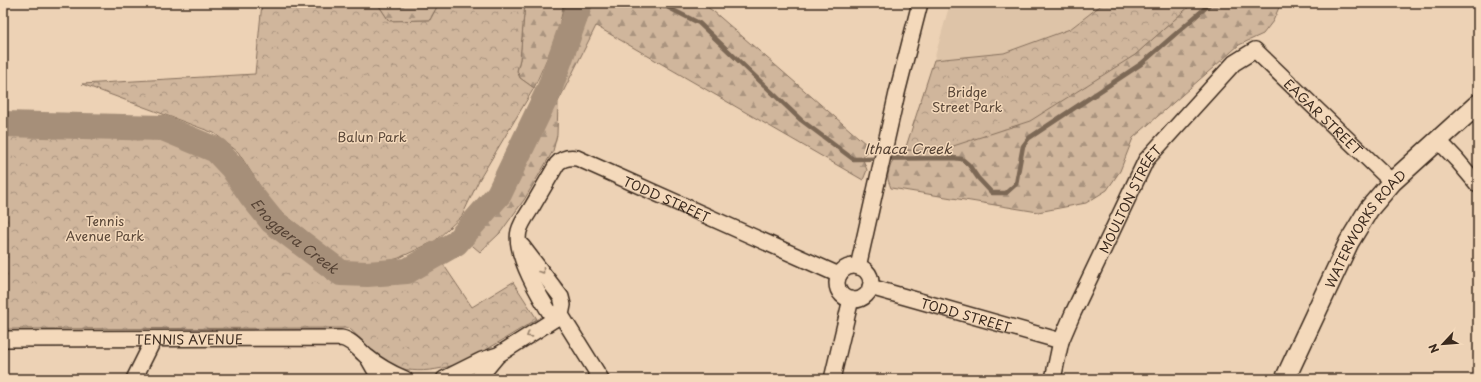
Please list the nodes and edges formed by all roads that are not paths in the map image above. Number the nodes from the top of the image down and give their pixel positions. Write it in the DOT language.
graph roads {
  1 [pos="920,3"];
  2 [pos="1256,50"];
  3 [pos="1478,104"];
  4 [pos="1438,140"];
  5 [pos="1392,182"];
  6 [pos="1478,185"];
  7 [pos="858,266"];
  8 [pos="839,275"];
  9 [pos="870,287"];
  10 [pos="851,299"];
  11 [pos="557,317"];
  12 [pos="3,338"];
  13 [pos="154,339"];
  14 [pos="1061,341"];
  15 [pos="498,355"];
  16 [pos="367,357"];
  17 [pos="134,379"];
  18 [pos="380,379"];
  19 [pos="405,379"];
  20 [pos="443,379"];
  21 [pos="462,379"];
  22 [pos="478,379"];
  23 [pos="601,379"];
  24 [pos="832,379"];
  25 [pos="1053,379"];
  26 [pos="1285,379"];
  1 -- 7 [label="street"];
  2 -- 5 [label="street, EAGAR STREET"];
  2 -- 14 [label="street, MOULTON STREET"];
  3 -- 4 [label="main road, WATERWORKS ROAD"];
  4 -- 5 [label="main road, WATERWORKS ROAD"];
  4 -- 6 [label="street"];
  5 -- 26 [label="main road, WATERWORKS ROAD"];
  7 -- 8 [label="street"];
  7 -- 9 [label="street"];
  8 -- 10 [label="street"];
  8 -- 11 [label="street, TODD STREET"];
  9 -- 10 [label="street"];
  9 -- 14 [label="street, TODD STREET"];
  10 -- 24 [label="street"];
  11 -- 15 [label="street, one-way"];
  11 -- 23 [label="street"];
  12 -- 13 [label="street, TENNIS AVENUE"];
  13 -- 16 [label="street, TENNIS AVENUE"];
  13 -- 17 [label="street"];
  14 -- 25 [label="street, MOULTON STREET"];
  15 -- 20 [label="street"];
  15 -- 22 [label="street"];
  16 -- 18 [label="street, TENNIS AVENUE"];
  16 -- 19 [label="street, TENNIS AVENUE"];
  20 -- 21 [label="street"];
}
